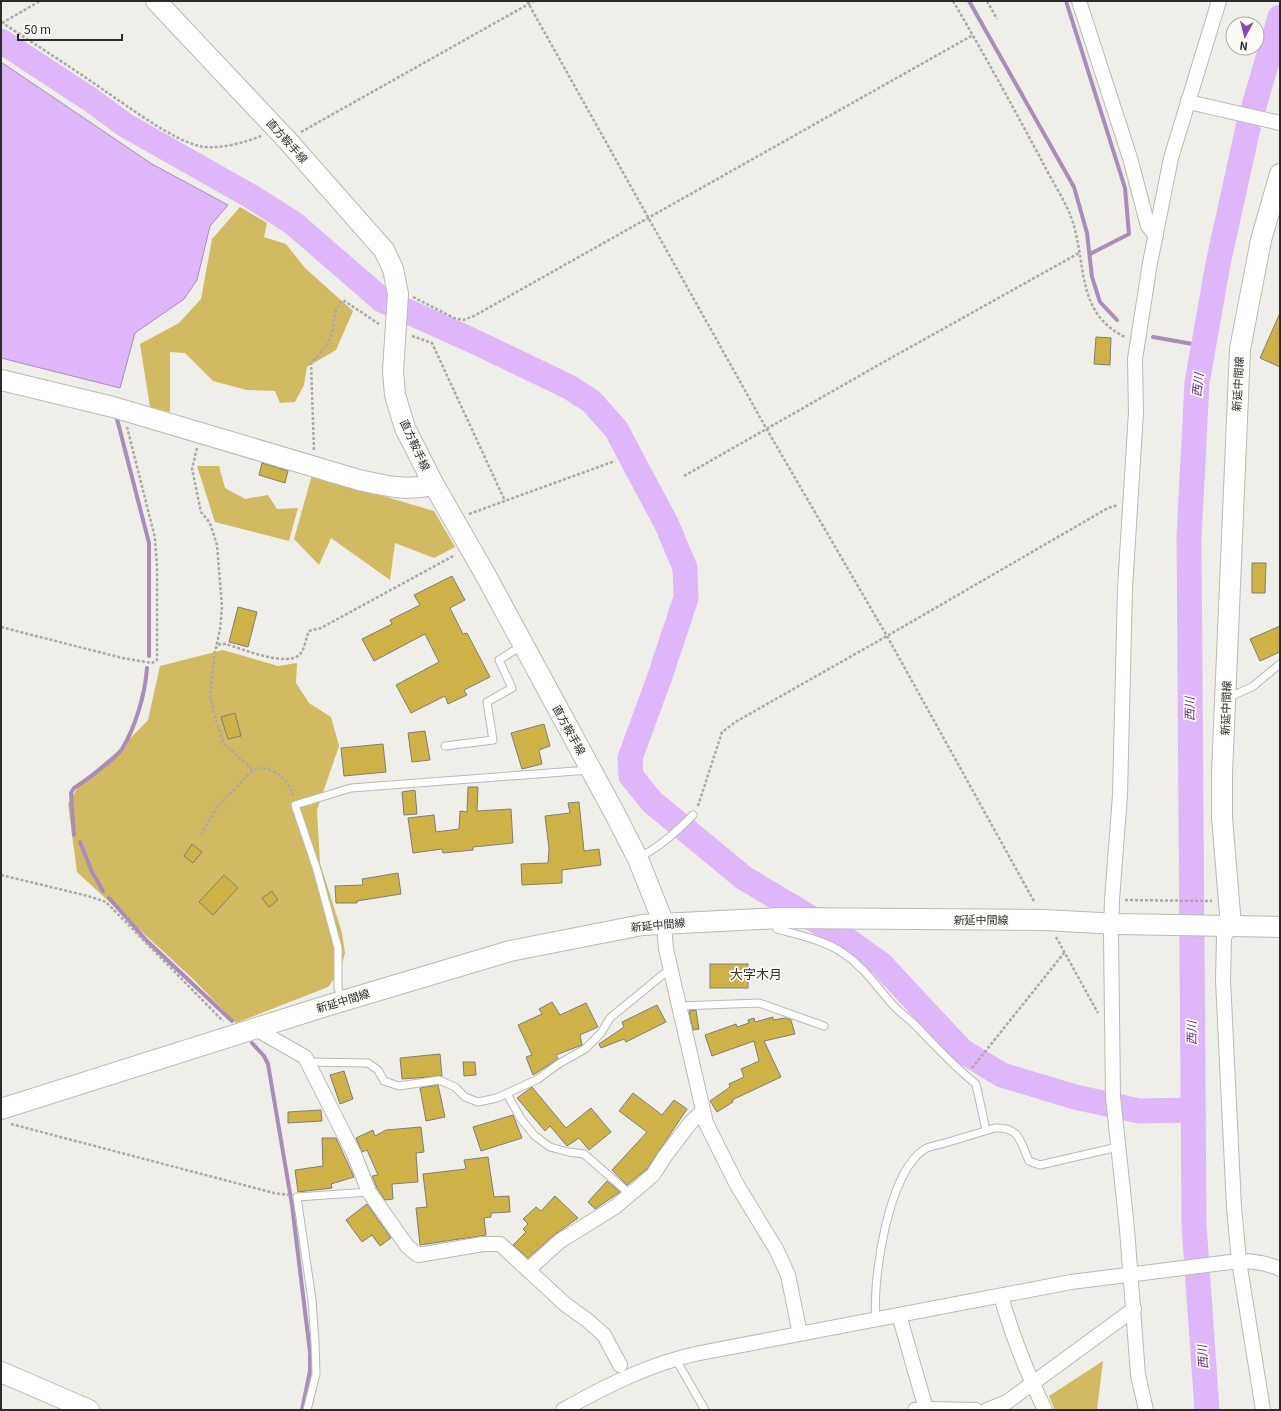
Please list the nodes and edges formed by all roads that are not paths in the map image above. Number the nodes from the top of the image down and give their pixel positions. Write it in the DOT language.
graph roads {
  1 [pos="156,1"];
  2 [pos="1079,1"];
  3 [pos="1219,1"];
  4 [pos="1191,101"];
  5 [pos="1280,122"];
  6 [pos="1280,174"];
  7 [pos="1156,236"];
  8 [pos="1,380"];
  9 [pos="434,485"];
  10 [pos="523,645"];
  11 [pos="1280,664"];
  12 [pos="1227,698"];
  13 [pos="445,746"];
  14 [pos="591,770"];
  15 [pos="692,815"];
  16 [pos="638,859"];
  17 [pos="776,919"];
  18 [pos="1115,923"];
  19 [pos="664,924"];
  20 [pos="1231,926"];
  21 [pos="1280,927"];
  22 [pos="671,968"];
  23 [pos="342,1001"];
  24 [pos="679,1006"];
  25 [pos="824,1026"];
  26 [pos="258,1028"];
  27 [pos="308,1062"];
  28 [pos="506,1094"];
  29 [pos="703,1112"];
  30 [pos="5,1116"];
  31 [pos="986,1130"];
  32 [pos="1118,1147"];
  33 [pos="369,1192"];
  34 [pos="630,1194"];
  35 [pos="1239,1261"];
  36 [pos="1280,1269"];
  37 [pos="528,1270"];
  38 [pos="1135,1273"];
  39 [pos="1001,1296"];
  40 [pos="1134,1309"];
  41 [pos="899,1315"];
  42 [pos="876,1320"];
  43 [pos="800,1334"];
  44 [pos="675,1358"];
  45 [pos="620,1365"];
  46 [pos="1,1372"];
  47 [pos="1031,1383"];
  48 [pos="920,1409"];
  49 [pos="89,1410"];
  50 [pos="307,1410"];
  51 [pos="563,1410"];
  52 [pos="705,1410"];
  53 [pos="976,1410"];
  54 [pos="987,1410"];
  55 [pos="1045,1410"];
  56 [pos="1146,1410"];
  57 [pos="1263,1410"];
  1 -- 9 [label="main road, 直方鞍手線"];
  2 -- 7 [label="street"];
  3 -- 4 [label="street"];
  4 -- 5 [label="street"];
  4 -- 7 [label="street"];
  6 -- 12 [label="main road, 新延中間線"];
  7 -- 18 [label="street"];
  8 -- 9 [label="main road"];
  9 -- 10 [label="main road, 直方鞍手線"];
  10 -- 13 [label="lane"];
  10 -- 14 [label="main road, 直方鞍手線"];
  11 -- 12 [label="lane"];
  12 -- 20 [label="main road, 新延中間線"];
  14 -- 16 [label="main road, 直方鞍手線"];
  14 -- 23 [label="lane"];
  15 -- 16 [label="lane"];
  16 -- 19 [label="main road, 直方鞍手線"];
  17 -- 18 [label="main road, 新延中間線"];
  17 -- 19 [label="main road, 新延中間線"];
  17 -- 31 [label="lane"];
  18 -- 20 [label="main road, 新延中間線"];
  18 -- 32 [label="street"];
  19 -- 22 [label="street"];
  19 -- 23 [label="main road, 新延中間線"];
  20 -- 21 [label="main road"];
  20 -- 35 [label="street"];
  22 -- 24 [label="street"];
  22 -- 28 [label="lane"];
  23 -- 26 [label="main road, 新延中間線"];
  24 -- 25 [label="lane"];
  24 -- 29 [label="street"];
  26 -- 27 [label="street"];
  26 -- 30 [label="main road, 新延中間線"];
  27 -- 28 [label="lane"];
  27 -- 33 [label="street"];
  28 -- 34 [label="lane"];
  29 -- 34 [label="street"];
  29 -- 43 [label="street"];
  31 -- 32 [label="lane"];
  31 -- 42 [label="lane"];
  32 -- 38 [label="street"];
  33 -- 37 [label="street"];
  33 -- 50 [label="lane"];
  34 -- 37 [label="street"];
  35 -- 36 [label="street"];
  35 -- 38 [label="street"];
  35 -- 57 [label="street"];
  37 -- 45 [label="street"];
  38 -- 39 [label="street"];
  38 -- 40 [label="street"];
  39 -- 41 [label="street"];
  39 -- 47 [label="street"];
  40 -- 47 [label="street"];
  40 -- 56 [label="street"];
  41 -- 42 [label="street"];
  41 -- 48 [label="street"];
  42 -- 43 [label="street"];
  43 -- 44 [label="street"];
  44 -- 51 [label="street"];
  44 -- 52 [label="lane"];
  46 -- 49 [label="main road"];
  47 -- 54 [label="street"];
  47 -- 55 [label="street"];
  48 -- 53 [label="street"];
}
